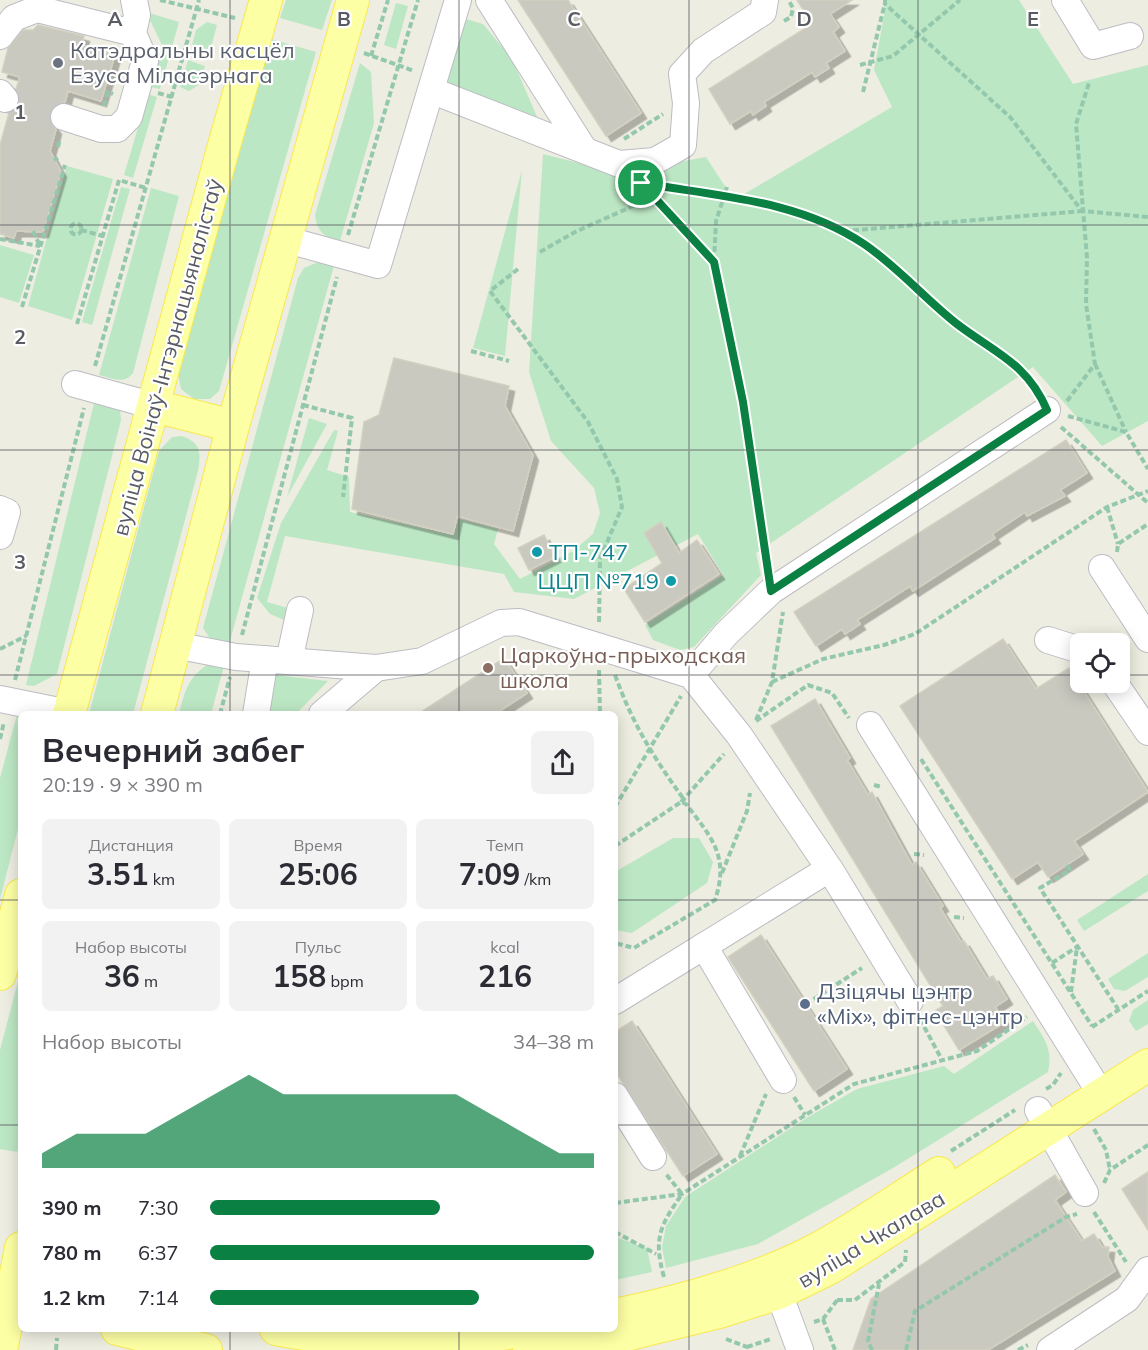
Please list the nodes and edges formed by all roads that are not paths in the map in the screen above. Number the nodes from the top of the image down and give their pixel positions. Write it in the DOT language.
graph roads {
  1 [pos="134,0"];
  2 [pos="266,0"];
  3 [pos="353,0"];
  4 [pos="458,0"];
  5 [pos="489,0"];
  6 [pos="765,0"];
  7 [pos="1065,0"];
  8 [pos="134,33"];
  9 [pos="0,36"];
  10 [pos="1130,36"];
  11 [pos="433,91"];
  12 [pos="64,117"];
  13 [pos="591,152"];
  14 [pos="284,239"];
  15 [pos="75,384"];
  16 [pos="154,406"];
  17 [pos="1047,410"];
  18 [pos="233,426"];
  19 [pos="0,509"];
  20 [pos="0,536"];
  21 [pos="1102,568"];
  22 [pos="300,610"];
  23 [pos="1148,639"];
  24 [pos="1048,640"];
  25 [pos="175,645"];
  26 [pos="1070,647"];
  27 [pos="277,660"];
  28 [pos="376,668"];
  29 [pos="689,680"];
  30 [pos="1121,693"];
  31 [pos="0,699"];
  32 [pos="59,711"];
  33 [pos="70,711"];
  34 [pos="158,711"];
  35 [pos="257,711"];
  36 [pos="325,711"];
  37 [pos="870,725"];
  38 [pos="1148,732"];
  39 [pos="829,869"];
  40 [pos="18,906"];
  41 [pos="704,946"];
  42 [pos="0,974"];
  43 [pos="618,999"];
  44 [pos="910,1001"];
  45 [pos="1148,1041"];
  46 [pos="1148,1065"];
  47 [pos="783,1080"];
  48 [pos="1097,1085"];
  49 [pos="618,1101"];
  50 [pos="1044,1119"];
  51 [pos="653,1157"];
  52 [pos="1093,1192"];
  53 [pos="15,1252"];
  54 [pos="1144,1276"];
  55 [pos="774,1282"];
  56 [pos="10,1307"];
  57 [pos="618,1314"];
  58 [pos="130,1332"];
  59 [pos="295,1332"];
  60 [pos="504,1332"];
  61 [pos="1,1350"];
  62 [pos="206,1350"];
  63 [pos="529,1350"];
  64 [pos="800,1350"];
  65 [pos="1050,1350"];
  1 -- 8 [label="street"];
  2 -- 16 [label="main road, вуліца Воінаў-Інтэрнацыяналістаў"];
  3 -- 14 [label="main road"];
  4 -- 11 [label="street"];
  5 -- 13 [label="street"];
  6 -- 13 [label="street"];
  7 -- 10 [label="street"];
  8 -- 9 [label="street"];
  8 -- 12 [label="street"];
  11 -- 13 [label="street"];
  11 -- 14 [label="street"];
  14 -- 18 [label="main road"];
  15 -- 16 [label="street"];
  16 -- 18 [label="main road"];
  16 -- 33 [label="main road, вуліца Воінаў-Інтэрнацыяналістаў"];
  17 -- 29 [label="street"];
  18 -- 25 [label="main road"];
  19 -- 20 [label="street"];
  21 -- 23 [label="street"];
  22 -- 27 [label="street"];
  24 -- 26 [label="street"];
  25 -- 27 [label="street"];
  25 -- 34 [label="main road"];
  27 -- 28 [label="street"];
  27 -- 35 [label="street"];
  28 -- 29 [label="street"];
  28 -- 36 [label="street"];
  29 -- 39 [label="street"];
  30 -- 38 [label="street"];
  31 -- 32 [label="street"];
  37 -- 48 [label="street"];
  39 -- 41 [label="street"];
  39 -- 44 [label="street"];
  40 -- 42 [label="main road"];
  41 -- 43 [label="street"];
  41 -- 47 [label="street"];
  45 -- 48 [label="main road, вуліца Чкалава"];
  46 -- 48 [label="main road, вуліца Чкалава"];
  48 -- 50 [label="main road, вуліца Чкалава"];
  49 -- 51 [label="street"];
  50 -- 52 [label="street"];
  50 -- 55 [label="main road, вуліца Чкалава"];
  53 -- 56 [label="main road"];
  54 -- 65 [label="street"];
  55 -- 57 [label="main road, вуліца Чкалава"];
  55 -- 63 [label="main road, вуліца Чкалава"];
  55 -- 64 [label="street"];
  56 -- 61 [label="main road"];
  58 -- 62 [label="main road"];
  59 -- 60 [label="main road"];
}
